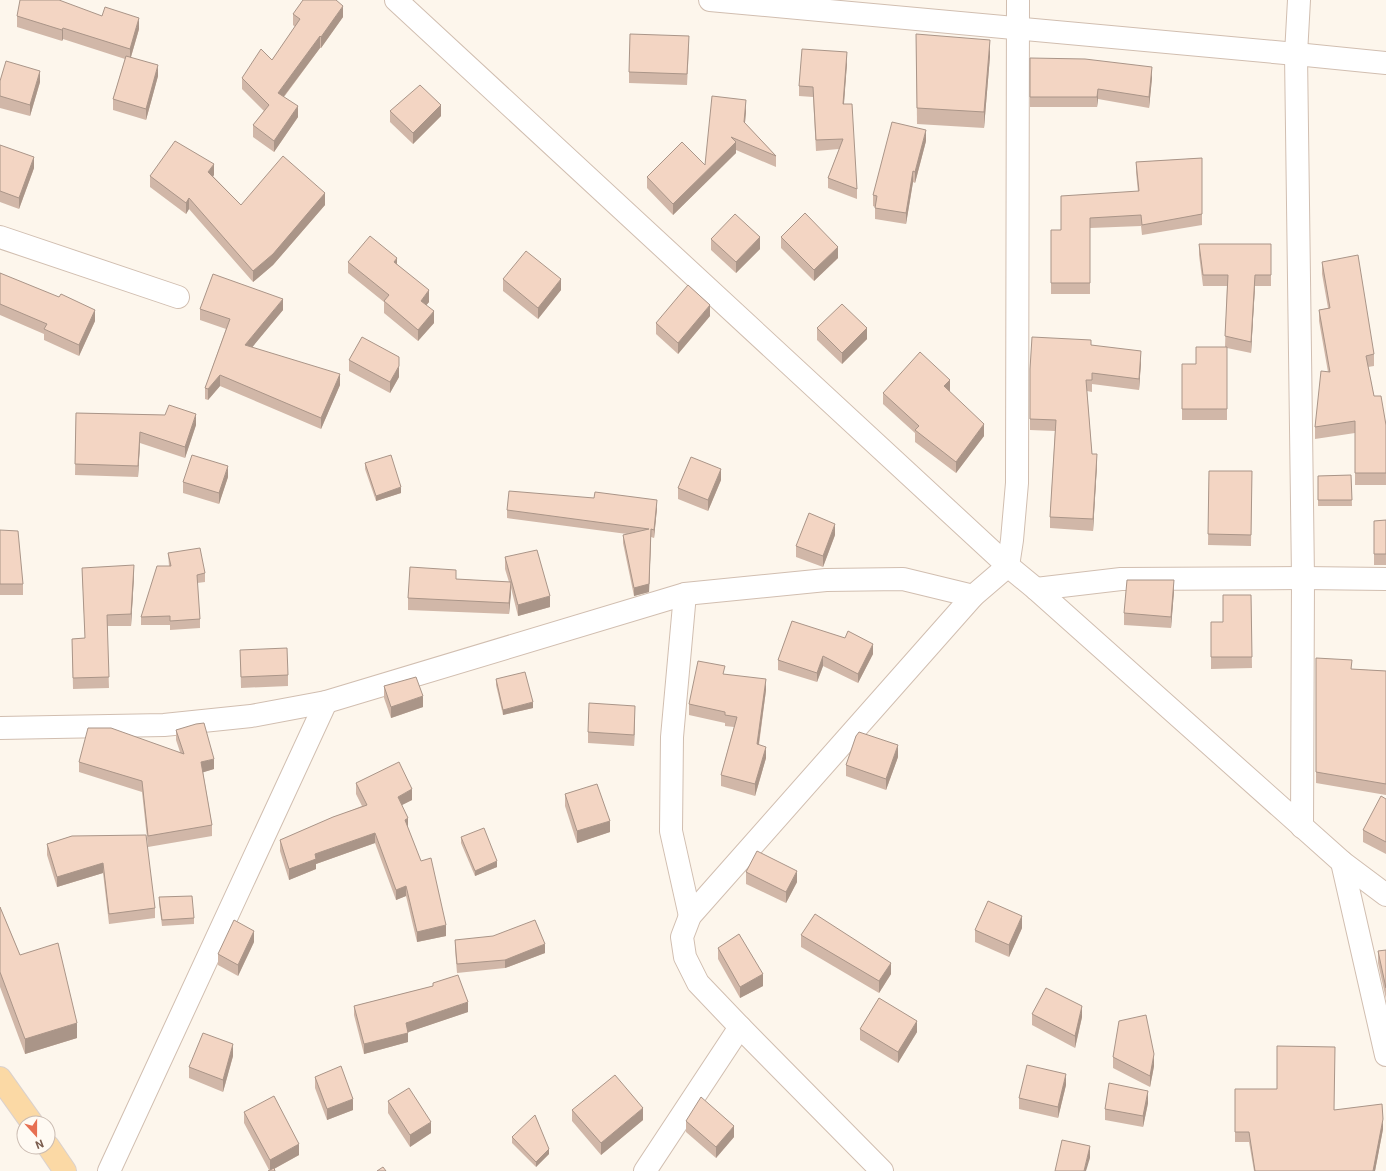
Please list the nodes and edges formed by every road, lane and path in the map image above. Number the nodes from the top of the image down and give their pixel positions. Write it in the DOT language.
graph roads {
  1 [pos="396,0"];
  2 [pos="710,0"];
  3 [pos="1018,0"];
  4 [pos="1299,0"];
  5 [pos="1017,29"];
  6 [pos="1296,54"];
  7 [pos="1386,63"];
  8 [pos="0,237"];
  9 [pos="178,297"];
  10 [pos="1008,566"];
  11 [pos="1303,578"];
  12 [pos="1386,579"];
  13 [pos="1036,589"];
  14 [pos="685,594"];
  15 [pos="973,596"];
  16 [pos="326,702"];
  17 [pos="0,728"];
  18 [pos="1302,827"];
  19 [pos="1342,862"];
  20 [pos="1386,895"];
  21 [pos="690,916"];
  22 [pos="740,1027"];
  23 [pos="1386,1055"];
  24 [pos="0,1078"];
  25 [pos="26,1115"];
  26 [pos="54,1155"];
  27 [pos="66,1171"];
  28 [pos="109,1171"];
  29 [pos="644,1171"];
  30 [pos="882,1171"];
  1 -- 10 [label="street"];
  2 -- 5 [label="street"];
  3 -- 5 [label="street"];
  4 -- 6 [label="street"];
  5 -- 6 [label="street"];
  5 -- 10 [label="street"];
  6 -- 7 [label="street"];
  6 -- 11 [label="street"];
  8 -- 9 [label="street"];
  10 -- 13 [label="street"];
  10 -- 15 [label="street"];
  11 -- 12 [label="street"];
  11 -- 13 [label="street"];
  11 -- 18 [label="street"];
  13 -- 18 [label="street"];
  14 -- 15 [label="street"];
  14 -- 16 [label="street"];
  14 -- 21 [label="street"];
  15 -- 21 [label="street"];
  16 -- 17 [label="street"];
  16 -- 28 [label="street"];
  18 -- 19 [label="street"];
  19 -- 20 [label="street"];
  19 -- 23 [label="street"];
  21 -- 22 [label="street"];
  22 -- 29 [label="street"];
  22 -- 30 [label="street"];
  24 -- 25 [label="main road"];
  26 -- 27 [label="main road"];
}
